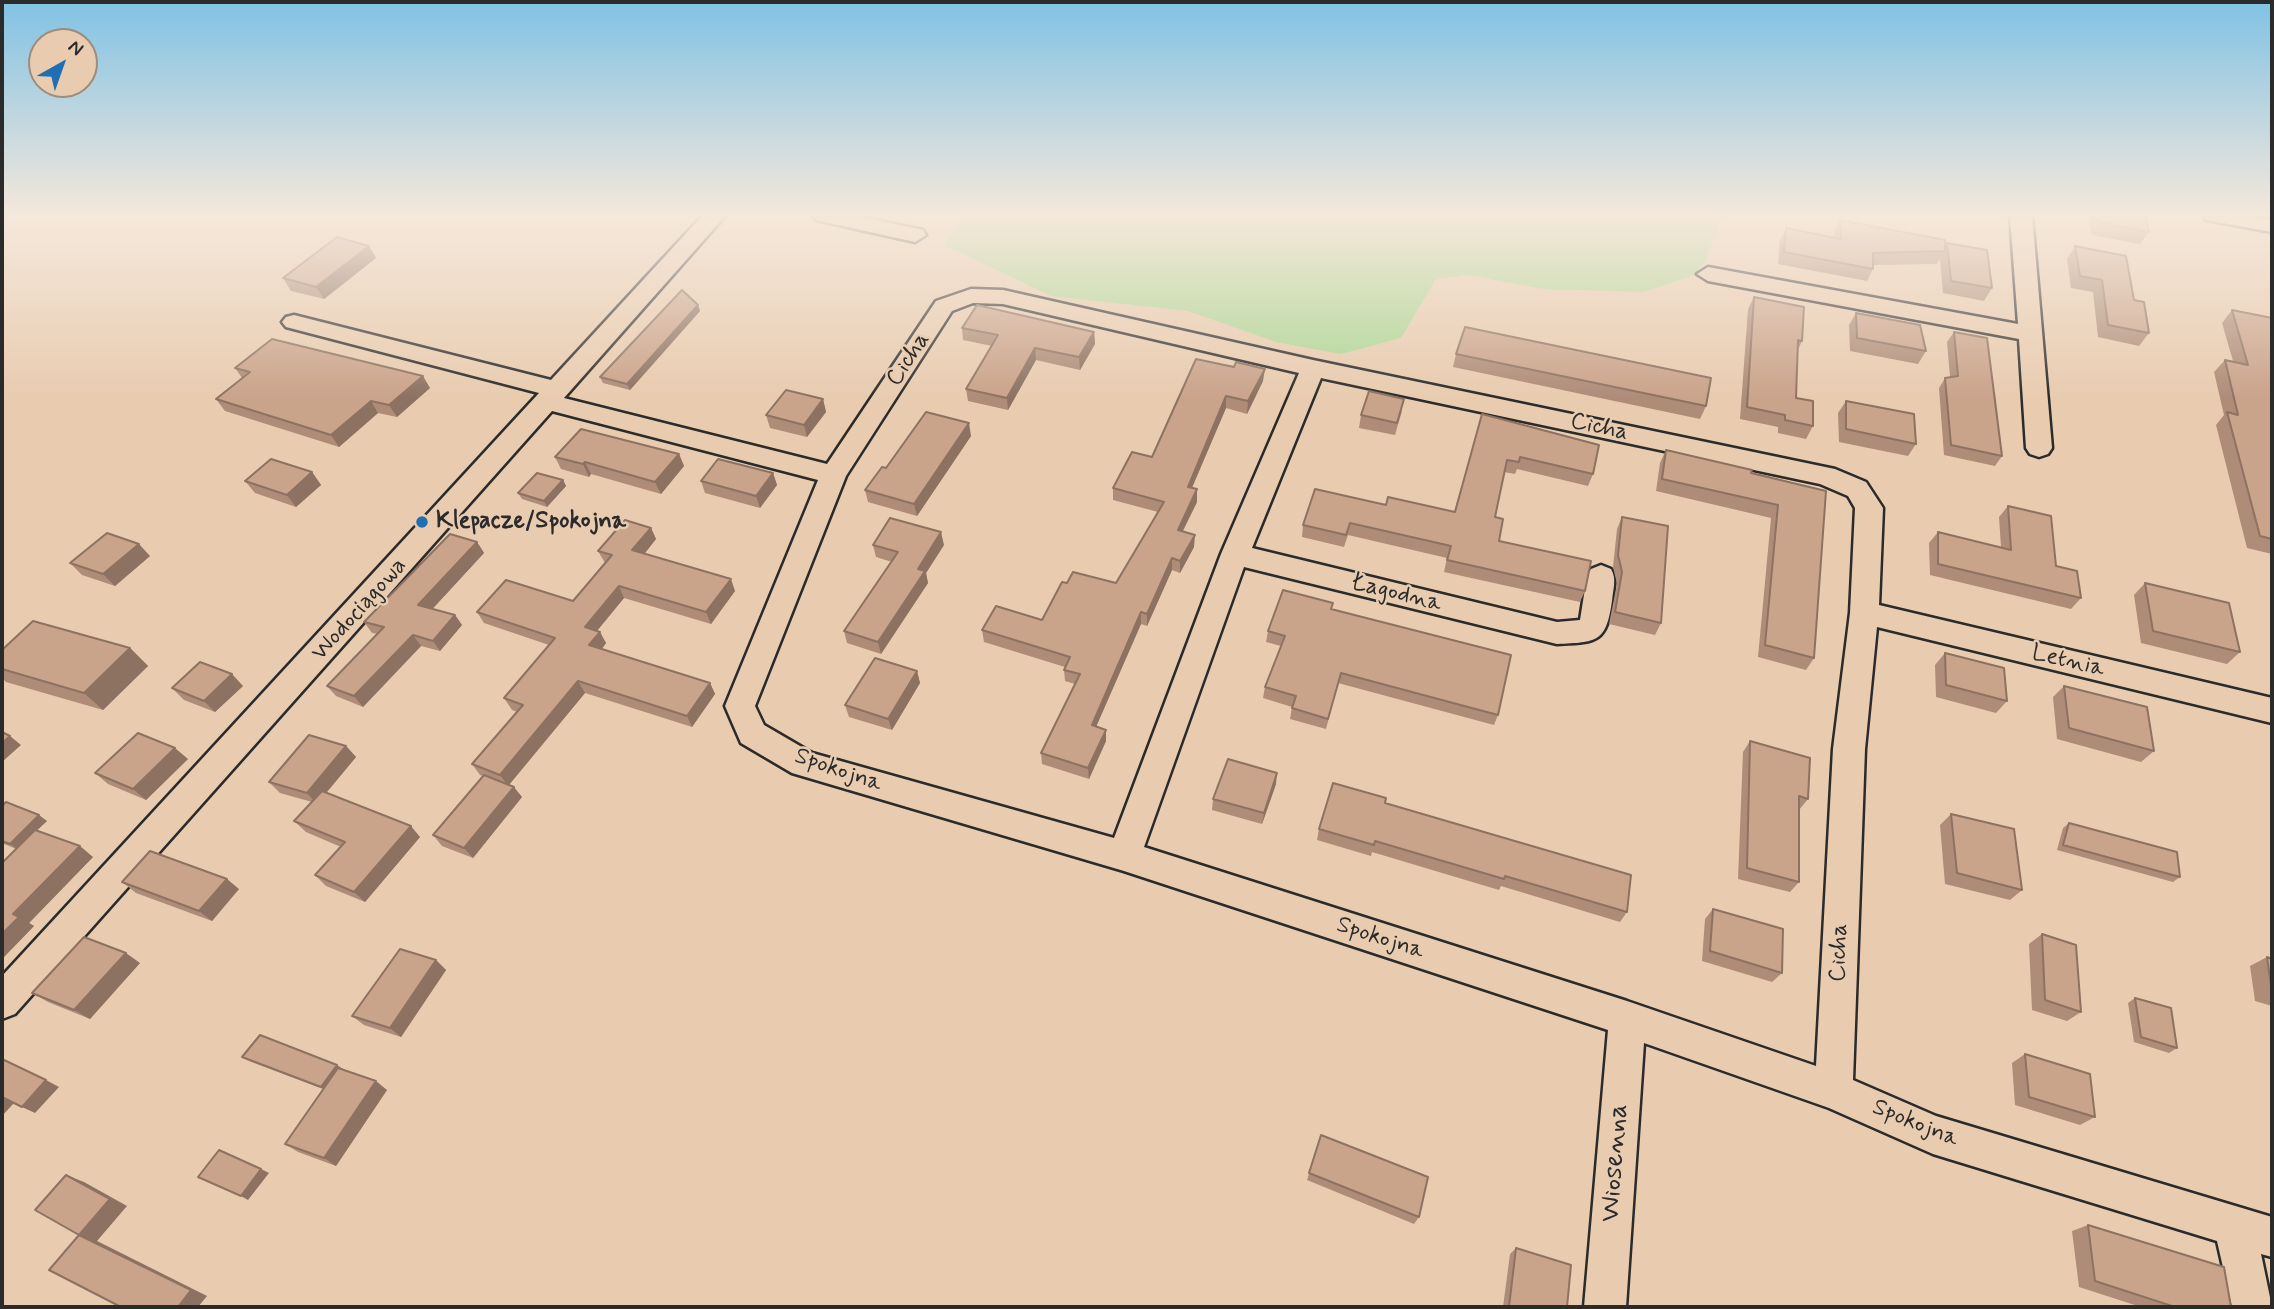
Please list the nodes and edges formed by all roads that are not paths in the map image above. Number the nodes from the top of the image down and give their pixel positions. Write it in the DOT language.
graph roads {
  1 [pos="661,276"];
  2 [pos="1719,276"];
  3 [pos="2026,276"];
  4 [pos="294,322"];
  5 [pos="2031,334"];
  6 [pos="1312,368"];
  7 [pos="554,396"];
  8 [pos="2039,448"];
  9 [pos="833,475"];
  10 [pos="1235,554"];
  11 [pos="1601,576"];
  12 [pos="1864,613"];
  13 [pos="2272,710"];
  14 [pos="1124,856"];
  15 [pos="2,1003"];
  16 [pos="1627,1018"];
  17 [pos="1834,1091"];
  18 [pos="2253,1231"];
  19 [pos="1605,1307"];
  20 [pos="2253,1307"];
  1 -- 7 [label="street, Wodociągowa"];
  2 -- 5 [label="street"];
  3 -- 5 [label="street"];
  4 -- 7 [label="street"];
  5 -- 8 [label="street"];
  6 -- 9 [label="street, Cicha"];
  6 -- 10 [label="street"];
  6 -- 12 [label="street, Cicha"];
  7 -- 9 [label="street"];
  7 -- 15 [label="street, Wodociągowa"];
  9 -- 14 [label="street, Spokojna"];
  10 -- 11 [label="street, Łagodna"];
  10 -- 14 [label="street"];
  12 -- 13 [label="street, Letnia"];
  12 -- 17 [label="street, Cicha"];
  14 -- 16 [label="street, Spokojna"];
  16 -- 17 [label="street, Spokojna"];
  16 -- 19 [label="street, Wiosenna"];
  17 -- 18 [label="street, Spokojna"];
  18 -- 20 [label="street"];
}
